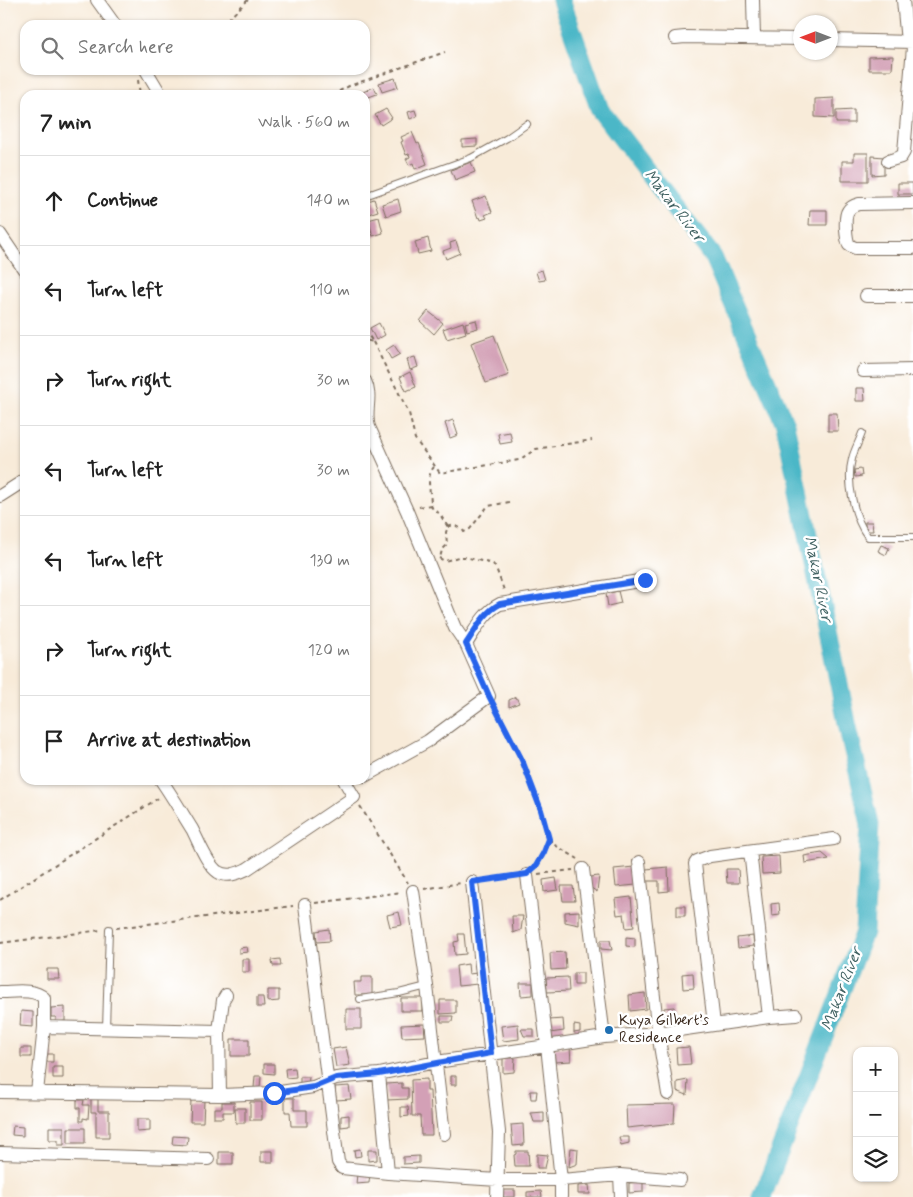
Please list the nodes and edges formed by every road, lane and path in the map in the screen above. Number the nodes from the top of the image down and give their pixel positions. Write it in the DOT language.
graph roads {
  1 [pos="97,0"];
  2 [pos="248,0"];
  3 [pos="753,0"];
  4 [pos="903,0"];
  5 [pos="111,20"];
  6 [pos="227,20"];
  7 [pos="675,38"];
  8 [pos="754,38"];
  9 [pos="793,39"];
  10 [pos="838,40"];
  11 [pos="911,44"];
  12 [pos="446,52"];
  13 [pos="149,75"];
  14 [pos="158,90"];
  15 [pos="341,90"];
  16 [pos="528,124"];
  17 [pos="888,161"];
  18 [pos="370,194"];
  19 [pos="913,203"];
  20 [pos="0,234"];
  21 [pos="913,248"];
  22 [pos="20,264"];
  23 [pos="866,296"];
  24 [pos="913,296"];
  25 [pos="370,338"];
  26 [pos="370,341"];
  27 [pos="373,342"];
  28 [pos="913,370"];
  29 [pos="863,371"];
  30 [pos="370,429"];
  31 [pos="862,433"];
  32 [pos="592,440"];
  33 [pos="434,467"];
  34 [pos="20,483"];
  35 [pos="0,496"];
  36 [pos="509,502"];
  37 [pos="430,505"];
  38 [pos="407,511"];
  39 [pos="448,527"];
  40 [pos="913,537"];
  41 [pos="440,558"];
  42 [pos="428,563"];
  43 [pos="645,580"];
  44 [pos="508,602"];
  45 [pos="466,644"];
  46 [pos="489,696"];
  47 [pos="370,773"];
  48 [pos="165,785"];
  49 [pos="351,785"];
  50 [pos="169,791"];
  51 [pos="354,797"];
  52 [pos="549,839"];
  53 [pos="834,839"];
  54 [pos="750,851"];
  55 [pos="638,862"];
  56 [pos="583,869"];
  57 [pos="527,874"];
  58 [pos="472,882"];
  59 [pos="413,891"];
  60 [pos="0,900"];
  61 [pos="305,905"];
  62 [pos="109,929"];
  63 [pos="0,943"];
  64 [pos="427,986"];
  65 [pos="0,992"];
  66 [pos="226,995"];
  67 [pos="360,999"];
  68 [pos="796,1015"];
  69 [pos="769,1017"];
  70 [pos="714,1024"];
  71 [pos="44,1028"];
  72 [pos="106,1029"];
  73 [pos="219,1031"];
  74 [pos="658,1033"];
  75 [pos="604,1038"];
  76 [pos="547,1046"];
  77 [pos="491,1053"];
  78 [pos="436,1062"];
  79 [pos="379,1074"];
  80 [pos="328,1082"];
  81 [pos="0,1092"];
  82 [pos="37,1092"];
  83 [pos="668,1094"];
  84 [pos="220,1095"];
  85 [pos="444,1134"];
  86 [pos="0,1153"];
  87 [pos="208,1159"];
  88 [pos="388,1173"];
  89 [pos="620,1176"];
  90 [pos="498,1180"];
  91 [pos="561,1180"];
  92 [pos="680,1180"];
  93 [pos="497,1197"];
  94 [pos="561,1197"];
  95 [pos="621,1197"];
  1 -- 5 [label="street"];
  2 -- 6 [label="path"];
  3 -- 8 [label="street"];
  4 -- 11 [label="street"];
  7 -- 8 [label="street"];
  8 -- 9 [label="street"];
  10 -- 11 [label="street"];
  11 -- 17 [label="street"];
  12 -- 15 [label="path"];
  13 -- 14 [label="street"];
  16 -- 18 [label="lane"];
  19 -- 21 [label="street"];
  20 -- 22 [label="street"];
  23 -- 24 [label="street"];
  25 -- 27 [label="path"];
  26 -- 27 [label="path"];
  27 -- 33 [label="path"];
  28 -- 29 [label="street"];
  30 -- 38 [label="street"];
  31 -- 40 [label="lane"];
  32 -- 33 [label="path"];
  33 -- 37 [label="path"];
  34 -- 35 [label="street"];
  36 -- 39 [label="path"];
  37 -- 38 [label="path"];
  37 -- 39 [label="path"];
  38 -- 42 [label="street"];
  39 -- 41 [label="path"];
  41 -- 42 [label="path"];
  41 -- 44 [label="path"];
  42 -- 45 [label="street"];
  43 -- 44 [label="street"];
  44 -- 45 [label="street"];
  45 -- 46 [label="street"];
  46 -- 47 [label="street"];
  46 -- 52 [label="path"];
  48 -- 50 [label="street"];
  49 -- 51 [label="street"];
  50 -- 51 [label="street"];
  50 -- 60 [label="path"];
  51 -- 59 [label="path"];
  52 -- 56 [label="path"];
  52 -- 57 [label="path"];
  53 -- 54 [label="street"];
  54 -- 69 [label="street"];
  54 -- 70 [label="street"];
  55 -- 74 [label="street"];
  56 -- 57 [label="path"];
  56 -- 75 [label="street"];
  57 -- 58 [label="path"];
  57 -- 76 [label="street"];
  58 -- 59 [label="path"];
  58 -- 77 [label="street"];
  59 -- 61 [label="path"];
  59 -- 64 [label="street"];
  61 -- 62 [label="path"];
  61 -- 80 [label="street"];
  62 -- 63 [label="path"];
  62 -- 72 [label="lane"];
  64 -- 67 [label="lane"];
  64 -- 78 [label="street"];
  65 -- 71 [label="street"];
  66 -- 73 [label="street"];
  68 -- 69 [label="street"];
  69 -- 70 [label="street"];
  70 -- 74 [label="street"];
  71 -- 72 [label="street"];
  71 -- 82 [label="street"];
  72 -- 73 [label="street"];
  73 -- 84 [label="street"];
  74 -- 75 [label="street"];
  74 -- 83 [label="street"];
  75 -- 76 [label="street"];
  76 -- 77 [label="street"];
  76 -- 91 [label="street"];
  77 -- 78 [label="street"];
  77 -- 90 [label="street"];
  78 -- 79 [label="street"];
  78 -- 85 [label="street"];
  79 -- 80 [label="street"];
  79 -- 88 [label="street"];
  80 -- 84 [label="street"];
  80 -- 88 [label="street"];
  81 -- 82 [label="street"];
  82 -- 84 [label="street"];
  86 -- 87 [label="street"];
  88 -- 90 [label="street"];
  89 -- 91 [label="street"];
  89 -- 92 [label="street"];
  89 -- 95 [label="street"];
  90 -- 91 [label="street"];
  90 -- 93 [label="street"];
  91 -- 94 [label="street"];
}
